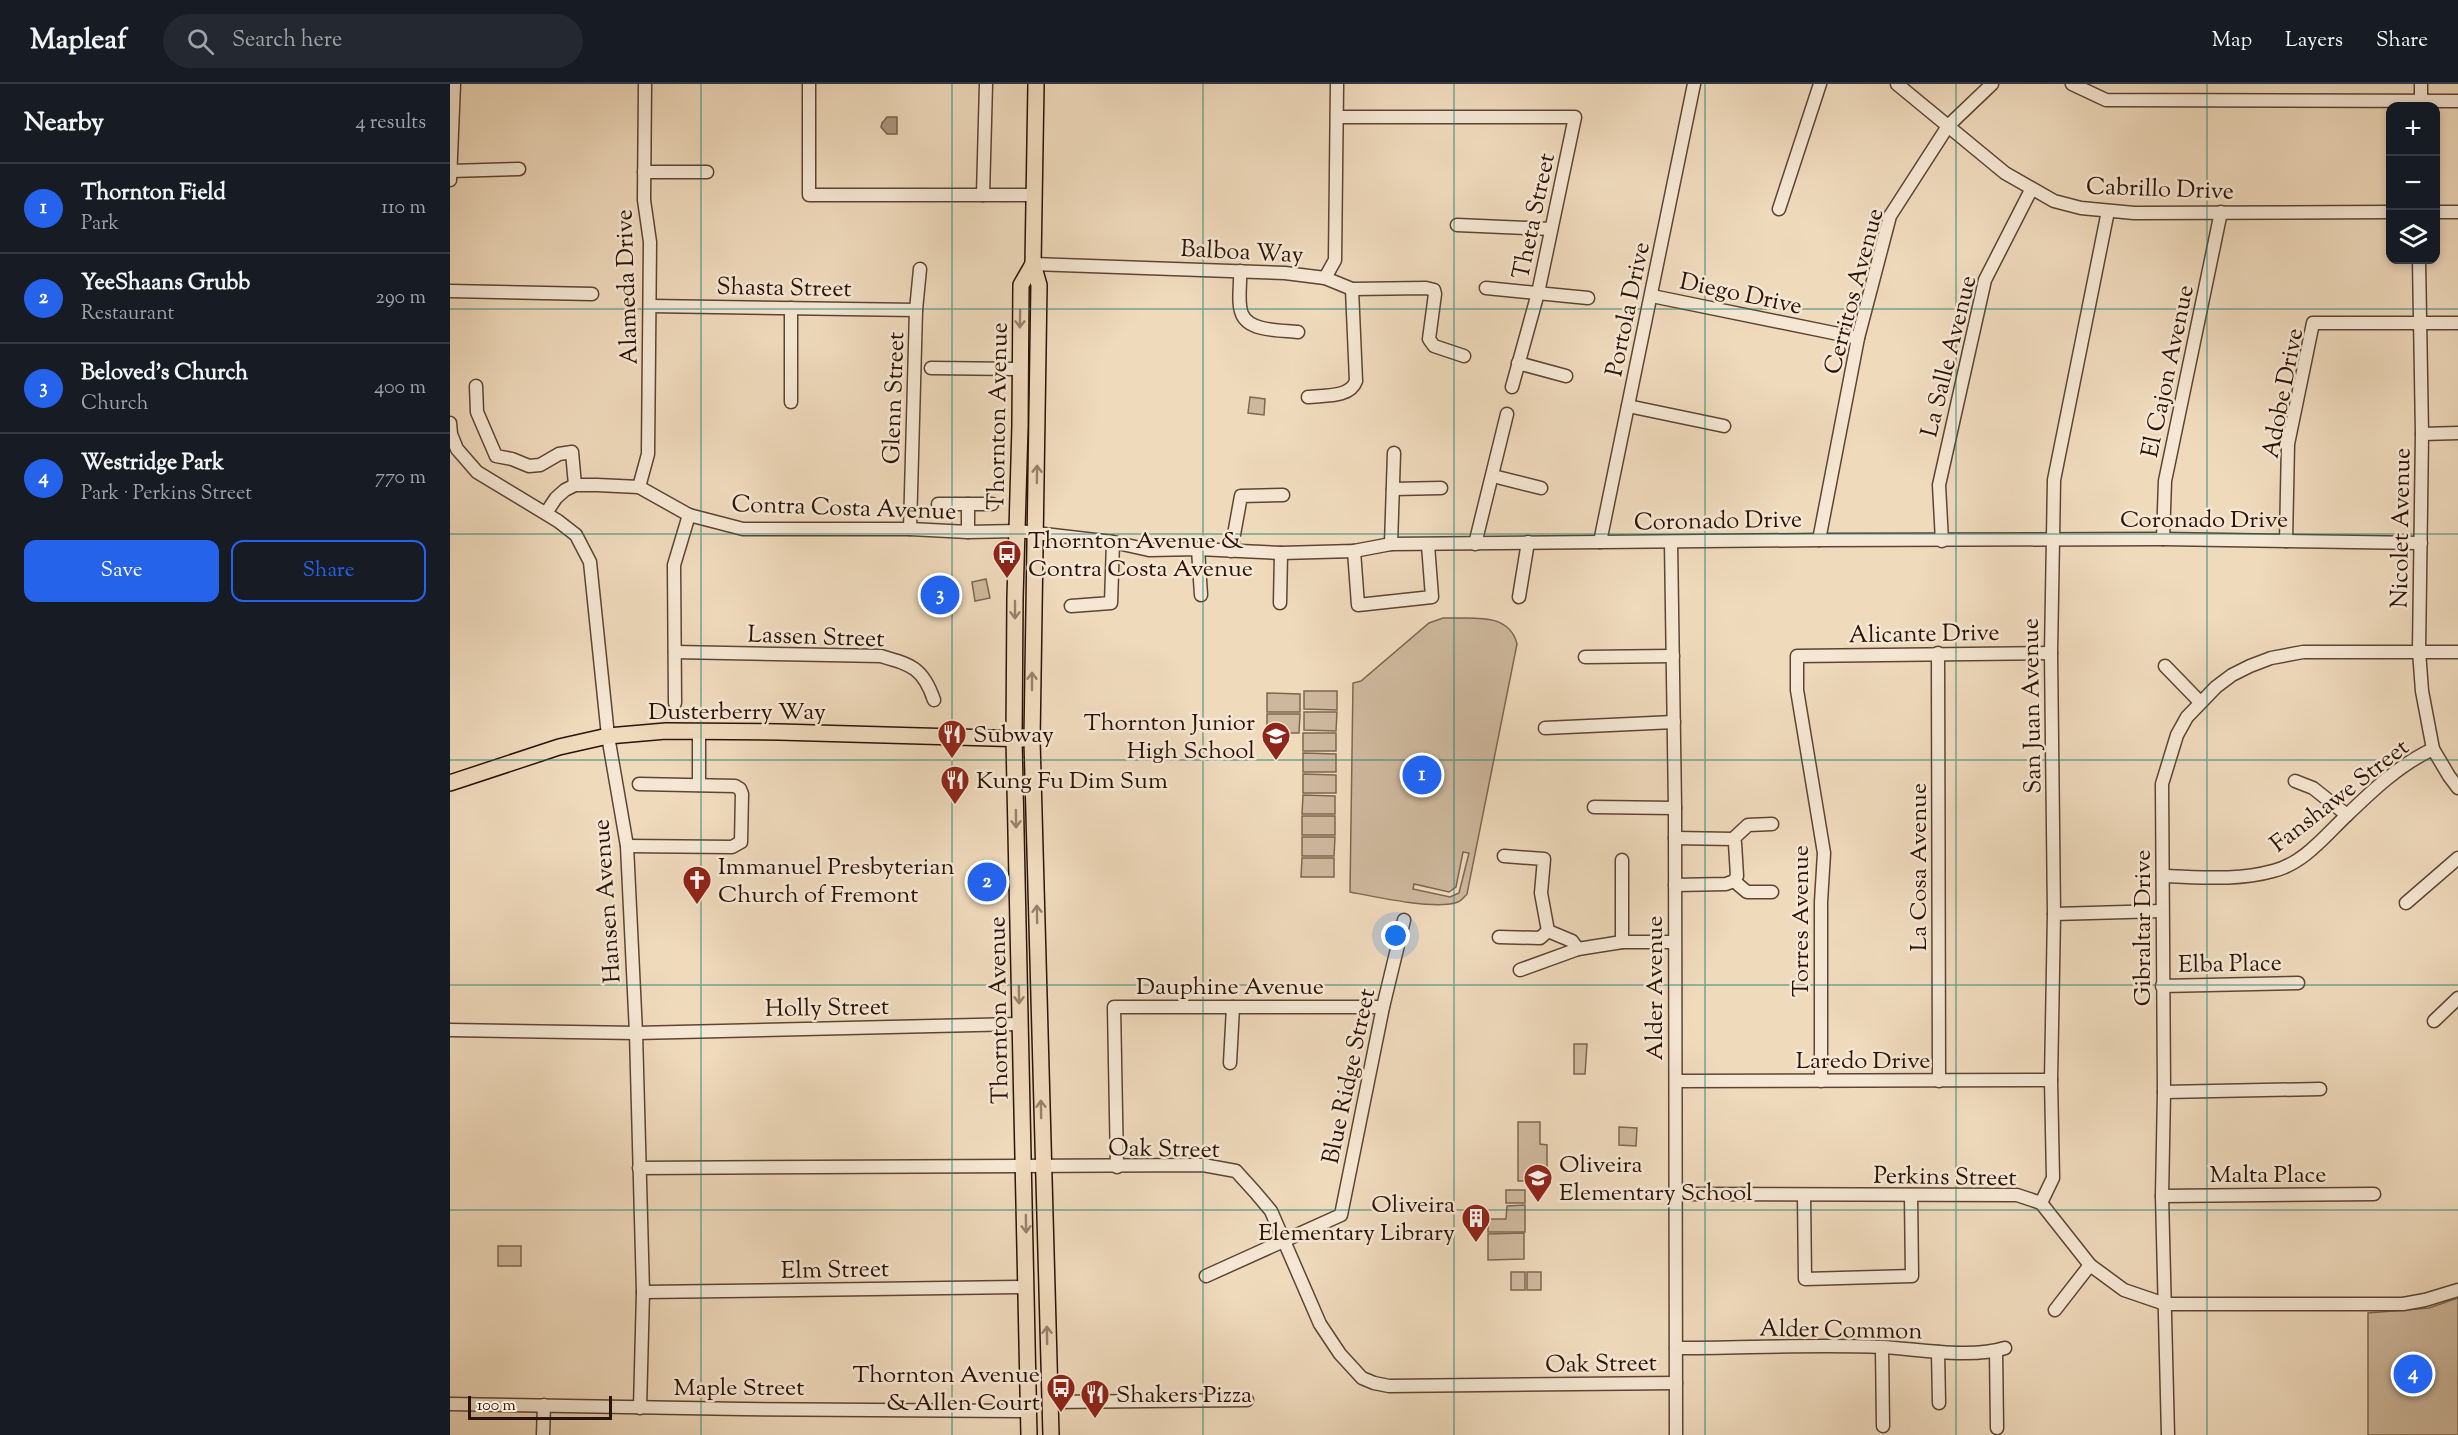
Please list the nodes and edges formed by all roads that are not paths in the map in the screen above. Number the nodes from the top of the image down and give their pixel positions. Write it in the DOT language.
graph roads {
  1 [pos="454,84"];
  2 [pos="645,84"];
  3 [pos="809,84"];
  4 [pos="986,84"];
  5 [pos="1036,84"];
  6 [pos="1337,84"];
  7 [pos="1694,84"];
  8 [pos="1820,84"];
  9 [pos="1897,84"];
  10 [pos="1992,84"];
  11 [pos="2072,84"];
  12 [pos="2421,84"];
  13 [pos="2458,101"];
  14 [pos="2421,102"];
  15 [pos="2440,102"];
  16 [pos="2386,104"];
  17 [pos="1338,117"];
  18 [pos="1948,126"];
  19 [pos="519,170"];
  20 [pos="450,171"];
  21 [pos="644,172"];
  22 [pos="707,172"];
  23 [pos="450,180"];
  24 [pos="2031,190"];
  25 [pos="983,195"];
  26 [pos="1033,195"];
  27 [pos="1779,209"];
  28 [pos="2108,211"];
  29 [pos="2221,212"];
  30 [pos="2386,212"];
  31 [pos="2440,212"];
  32 [pos="2458,212"];
  33 [pos="1457,225"];
  34 [pos="1551,229"];
  35 [pos="1033,264"];
  36 [pos="2419,264"];
  37 [pos="920,269"];
  38 [pos="1240,271"];
  39 [pos="1325,278"];
  40 [pos="1486,288"];
  41 [pos="1352,290"];
  42 [pos="450,291"];
  43 [pos="1538,293"];
  44 [pos="592,294"];
  45 [pos="1652,296"];
  46 [pos="1588,298"];
  47 [pos="650,306"];
  48 [pos="791,308"];
  49 [pos="916,310"];
  50 [pos="2419,323"];
  51 [pos="2458,323"];
  52 [pos="1298,332"];
  53 [pos="1858,338"];
  54 [pos="1464,356"];
  55 [pos="1518,363"];
  56 [pos="931,368"];
  57 [pos="1020,369"];
  58 [pos="1566,376"];
  59 [pos="476,386"];
  60 [pos="1512,387"];
  61 [pos="1308,397"];
  62 [pos="791,402"];
  63 [pos="1628,406"];
  64 [pos="1507,414"];
  65 [pos="450,423"];
  66 [pos="1724,426"];
  67 [pos="2458,433"];
  68 [pos="2422,434"];
  69 [pos="1394,453"];
  70 [pos="1493,476"];
  71 [pos="575,485"];
  72 [pos="639,487"];
  73 [pos="1441,488"];
  74 [pos="1542,488"];
  75 [pos="1393,489"];
  76 [pos="1283,495"];
  77 [pos="938,504"];
  78 [pos="968,504"];
  79 [pos="992,504"];
  80 [pos="546,513"];
  81 [pos="688,515"];
  82 [pos="910,529"];
  83 [pos="1018,531"];
  84 [pos="968,532"];
  85 [pos="1036,532"];
  86 [pos="2163,539"];
  87 [pos="1819,540"];
  88 [pos="2051,540"];
  89 [pos="1942,541"];
  90 [pos="2286,541"];
  91 [pos="1113,542"];
  92 [pos="1528,542"];
  93 [pos="1600,542"];
  94 [pos="1671,542"];
  95 [pos="2421,543"];
  96 [pos="1391,544"];
  97 [pos="1475,544"];
  98 [pos="1428,545"];
  99 [pos="1198,549"];
  100 [pos="1231,551"];
  101 [pos="1354,551"];
  102 [pos="1281,553"];
  103 [pos="1201,595"];
  104 [pos="1520,597"];
  105 [pos="1280,603"];
  106 [pos="1071,606"];
  107 [pos="2419,651"];
  108 [pos="675,652"];
  109 [pos="2458,652"];
  110 [pos="1938,653"];
  111 [pos="2050,653"];
  112 [pos="1673,656"];
  113 [pos="1797,656"];
  114 [pos="1585,657"];
  115 [pos="2165,666"];
  116 [pos="934,700"];
  117 [pos="2200,702"];
  118 [pos="675,703"];
  119 [pos="1674,722"];
  120 [pos="1545,728"];
  121 [pos="699,731"];
  122 [pos="608,736"];
  123 [pos="1014,739"];
  124 [pos="1032,740"];
  125 [pos="2433,749"];
  126 [pos="2295,781"];
  127 [pos="450,783"];
  128 [pos="639,784"];
  129 [pos="699,785"];
  130 [pos="2458,788"];
  131 [pos="1594,807"];
  132 [pos="1675,808"];
  133 [pos="2347,815"];
  134 [pos="1772,824"];
  135 [pos="1675,838"];
  136 [pos="1733,839"];
  137 [pos="627,846"];
  138 [pos="1504,856"];
  139 [pos="2458,858"];
  140 [pos="1622,860"];
  141 [pos="2163,876"];
  142 [pos="1734,881"];
  143 [pos="1675,885"];
  144 [pos="1772,892"];
  145 [pos="2406,903"];
  146 [pos="2162,911"];
  147 [pos="2054,914"];
  148 [pos="1404,920"];
  149 [pos="1548,931"];
  150 [pos="1499,937"];
  151 [pos="1622,942"];
  152 [pos="1674,942"];
  153 [pos="1578,949"];
  154 [pos="1520,970"];
  155 [pos="2298,983"];
  156 [pos="2162,986"];
  157 [pos="2458,998"];
  158 [pos="1233,1007"];
  159 [pos="1383,1007"];
  160 [pos="2434,1021"];
  161 [pos="1020,1024"];
  162 [pos="450,1030"];
  163 [pos="636,1033"];
  164 [pos="1230,1063"];
  165 [pos="1940,1080"];
  166 [pos="2051,1080"];
  167 [pos="1676,1081"];
  168 [pos="1821,1081"];
  169 [pos="2320,1089"];
  170 [pos="2164,1092"];
  171 [pos="1024,1165"];
  172 [pos="1043,1167"];
  173 [pos="1117,1167"];
  174 [pos="639,1168"];
  175 [pos="1676,1194"];
  176 [pos="2374,1194"];
  177 [pos="1804,1195"];
  178 [pos="1911,1196"];
  179 [pos="2162,1196"];
  180 [pos="2041,1203"];
  181 [pos="1284,1240"];
  182 [pos="2090,1265"];
  183 [pos="1206,1276"];
  184 [pos="1027,1287"];
  185 [pos="2458,1290"];
  186 [pos="643,1292"];
  187 [pos="2165,1304"];
  188 [pos="2055,1310"];
  189 [pos="1882,1347"];
  190 [pos="1676,1348"];
  191 [pos="1938,1352"];
  192 [pos="1676,1383"];
  193 [pos="1247,1400"];
  194 [pos="1050,1402"];
  195 [pos="1939,1403"];
  196 [pos="450,1404"];
  197 [pos="544,1405"];
  198 [pos="640,1408"];
  199 [pos="1029,1411"];
  200 [pos="1883,1426"];
  201 [pos="1997,1428"];
  202 [pos="543,1435"];
  203 [pos="1029,1435"];
  204 [pos="1051,1435"];
  205 [pos="1676,1435"];
  206 [pos="2168,1435"];
  1 -- 20 [label="street"];
  2 -- 21 [label="street, Alameda Drive"];
  3 -- 25 [label="street"];
  4 -- 25 [label="street"];
  5 -- 26 [label="main road, Thornton Avenue"];
  6 -- 17 [label="street, Balboa Way"];
  7 -- 45 [label="street, Portola Drive"];
  8 -- 27 [label="street"];
  9 -- 18 [label="street, Cabrillo Drive"];
  10 -- 18 [label="street, Cerritos Avenue"];
  11 -- 16 [label="street"];
  12 -- 14 [label="street"];
  13 -- 15 [label="street"];
  17 -- 34 [label="street, Theta Street"];
  17 -- 39 [label="street, Balboa Way"];
  18 -- 24 [label="street, Cabrillo Drive"];
  18 -- 53 [label="street, Cerritos Avenue"];
  19 -- 20 [label="street"];
  20 -- 23 [label="street"];
  21 -- 22 [label="street"];
  21 -- 47 [label="street, Alameda Drive"];
  24 -- 28 [label="street, Cabrillo Drive"];
  24 -- 89 [label="street, La Salle Avenue"];
  25 -- 26 [label="street"];
  26 -- 35 [label="main road, Thornton Avenue"];
  28 -- 29 [label="street, Cabrillo Drive"];
  28 -- 88 [label="street, San Juan Avenue"];
  29 -- 30 [label="street, Cabrillo Drive"];
  29 -- 86 [label="street, El Cajon Avenue"];
  31 -- 32 [label="street"];
  33 -- 34 [label="street"];
  34 -- 43 [label="street, Theta Street"];
  35 -- 38 [label="street, Balboa Way"];
  35 -- 57 [label="main road, Thornton Avenue, one-way"];
  85 -- 35 [label="main road, Thornton Avenue, one-way"];
  36 -- 50 [label="street, Nicolet Avenue"];
  37 -- 49 [label="street, Glenn Street"];
  38 -- 39 [label="street, Balboa Way"];
  38 -- 52 [label="street"];
  39 -- 41 [label="street"];
  40 -- 43 [label="street"];
  41 -- 54 [label="street"];
  41 -- 61 [label="street"];
  42 -- 44 [label="street"];
  43 -- 46 [label="street"];
  43 -- 55 [label="street, Theta Street"];
  45 -- 53 [label="street, Diego Drive"];
  45 -- 63 [label="street, Portola Drive"];
  47 -- 48 [label="street, Shasta Street"];
  47 -- 72 [label="street, Alameda Drive"];
  48 -- 49 [label="street, Shasta Street"];
  48 -- 62 [label="street"];
  49 -- 82 [label="street, Glenn Street"];
  50 -- 51 [label="street, Adobe Drive"];
  50 -- 68 [label="street, Nicolet Avenue"];
  50 -- 90 [label="street, Adobe Drive"];
  53 -- 87 [label="street, Cerritos Avenue"];
  55 -- 58 [label="street"];
  55 -- 60 [label="street, Theta Street"];
  56 -- 57 [label="street"];
  57 -- 83 [label="main road, Thornton Avenue"];
  59 -- 71 [label="street"];
  63 -- 66 [label="street"];
  63 -- 93 [label="street, Portola Drive"];
  64 -- 70 [label="street"];
  65 -- 80 [label="street, Hansen Avenue"];
  67 -- 68 [label="street"];
  68 -- 95 [label="street, Nicolet Avenue"];
  69 -- 75 [label="street"];
  70 -- 74 [label="street"];
  70 -- 97 [label="street"];
  71 -- 72 [label="street, Contra Costa Avenue"];
  71 -- 80 [label="street"];
  72 -- 81 [label="street, Contra Costa Avenue"];
  73 -- 75 [label="street"];
  75 -- 96 [label="street"];
  76 -- 100 [label="street"];
  77 -- 78 [label="street"];
  78 -- 79 [label="street"];
  78 -- 84 [label="street"];
  80 -- 122 [label="street, Hansen Avenue"];
  81 -- 82 [label="street, Contra Costa Avenue"];
  81 -- 108 [label="street"];
  82 -- 84 [label="street, Contra Costa Avenue"];
  83 -- 84 [label="street, Contra Costa Avenue"];
  83 -- 85 [label="street, Coronado Drive"];
  83 -- 123 [label="main road, Thornton Avenue, one-way"];
  85 -- 91 [label="street, Coronado Drive"];
  124 -- 85 [label="main road, Thornton Avenue, one-way"];
  86 -- 88 [label="street, Coronado Drive"];
  86 -- 90 [label="street, Coronado Drive"];
  87 -- 89 [label="street, Coronado Drive"];
  87 -- 94 [label="street, Coronado Drive"];
  88 -- 89 [label="street, Coronado Drive"];
  88 -- 111 [label="street, San Juan Avenue"];
  90 -- 95 [label="street, Coronado Drive"];
  91 -- 99 [label="street, Coronado Drive"];
  91 -- 106 [label="street"];
  92 -- 93 [label="street, Coronado Drive"];
  92 -- 97 [label="street, Coronado Drive"];
  92 -- 104 [label="street"];
  93 -- 94 [label="street, Coronado Drive"];
  94 -- 112 [label="street, Alder Avenue"];
  95 -- 107 [label="street, Nicolet Avenue"];
  96 -- 98 [label="street, Coronado Drive"];
  96 -- 101 [label="street, Coronado Drive"];
  97 -- 98 [label="street, Coronado Drive"];
  98 -- 101 [label="street"];
  99 -- 100 [label="street, Coronado Drive"];
  99 -- 103 [label="street"];
  100 -- 102 [label="street, Coronado Drive"];
  101 -- 102 [label="street, Coronado Drive"];
  102 -- 105 [label="street"];
  107 -- 109 [label="street, Gibraltar Drive"];
  107 -- 117 [label="street, Gibraltar Drive"];
  107 -- 125 [label="street, Nicolet Avenue"];
  108 -- 116 [label="street, Lassen Street"];
  108 -- 118 [label="street"];
  110 -- 111 [label="street, Alicante Drive"];
  110 -- 113 [label="street, Alicante Drive"];
  110 -- 165 [label="street, La Cosa Avenue"];
  111 -- 147 [label="street, San Juan Avenue"];
  112 -- 114 [label="street"];
  112 -- 119 [label="street, Alder Avenue"];
  113 -- 168 [label="street, Torres Avenue"];
  115 -- 117 [label="street"];
  117 -- 141 [label="street, Gibraltar Drive"];
  119 -- 120 [label="street"];
  119 -- 132 [label="street, Alder Avenue"];
  121 -- 122 [label="main road, Dusterberry Way"];
  121 -- 123 [label="main road, Dusterberry Way"];
  121 -- 129 [label="street"];
  122 -- 127 [label="main road, Dusterberry Way"];
  122 -- 137 [label="street, Hansen Avenue"];
  123 -- 124 [label="main road, Dusterberry Way"];
  123 -- 161 [label="main road, Thornton Avenue, one-way"];
  172 -- 124 [label="main road, Thornton Avenue, one-way"];
  125 -- 130 [label="street, Nicolet Avenue"];
  125 -- 133 [label="street, Fanshawe Street"];
  126 -- 133 [label="street"];
  128 -- 129 [label="street"];
  129 -- 137 [label="street"];
  131 -- 132 [label="street"];
  132 -- 135 [label="street, Alder Avenue"];
  133 -- 141 [label="street, Fanshawe Street"];
  134 -- 136 [label="street"];
  135 -- 136 [label="street"];
  135 -- 143 [label="street, Alder Avenue"];
  136 -- 142 [label="street"];
  137 -- 163 [label="street, Hansen Avenue"];
  138 -- 149 [label="street"];
  139 -- 145 [label="street"];
  140 -- 151 [label="street"];
  141 -- 146 [label="street, Gibraltar Drive"];
  142 -- 143 [label="street"];
  142 -- 144 [label="street"];
  143 -- 152 [label="street, Alder Avenue"];
  146 -- 147 [label="street"];
  146 -- 156 [label="street, Gibraltar Drive"];
  147 -- 166 [label="street, San Juan Avenue"];
  148 -- 159 [label="street, Blue Ridge Street"];
  149 -- 150 [label="street"];
  149 -- 153 [label="street"];
  151 -- 152 [label="street"];
  151 -- 153 [label="street"];
  152 -- 167 [label="street, Alder Avenue"];
  153 -- 154 [label="street"];
  155 -- 156 [label="street, Elba Place"];
  156 -- 170 [label="street, Gibraltar Drive"];
  157 -- 160 [label="street"];
  158 -- 159 [label="street, Dauphine Avenue"];
  158 -- 164 [label="street"];
  158 -- 173 [label="street, Dauphine Avenue"];
  159 -- 181 [label="street, Blue Ridge Street"];
  161 -- 163 [label="street, Holly Street"];
  161 -- 171 [label="main road, Thornton Avenue"];
  162 -- 163 [label="street, Holly Street"];
  163 -- 174 [label="street, Hansen Avenue"];
  165 -- 166 [label="street, Laredo Drive"];
  165 -- 168 [label="street, Laredo Drive"];
  166 -- 180 [label="street, San Juan Avenue"];
  167 -- 168 [label="street, Laredo Drive"];
  167 -- 175 [label="street, Alder Avenue"];
  169 -- 170 [label="street"];
  170 -- 179 [label="street, Gibraltar Drive"];
  171 -- 172 [label="street, Oak Street"];
  171 -- 174 [label="street, Oak Street"];
  171 -- 184 [label="main road, Thornton Avenue, one-way"];
  172 -- 173 [label="street, Oak Street"];
  194 -- 172 [label="main road, Thornton Avenue, one-way"];
  173 -- 181 [label="street, Oak Street"];
  174 -- 186 [label="street, Hansen Avenue"];
  175 -- 177 [label="street, Perkins Street"];
  175 -- 190 [label="street, Alder Avenue"];
  176 -- 179 [label="street, Malta Place"];
  177 -- 178 [label="street, Perkins Street"];
  177 -- 178 [label="street"];
  178 -- 180 [label="street, Perkins Street"];
  179 -- 187 [label="street, Gibraltar Drive"];
  180 -- 182 [label="street, Perkins Street"];
  181 -- 183 [label="street"];
  181 -- 192 [label="street, Oak Street"];
  182 -- 187 [label="street, Perkins Street"];
  182 -- 188 [label="street"];
  184 -- 186 [label="street, Elm Street"];
  184 -- 199 [label="main road, Thornton Avenue"];
  185 -- 187 [label="street, Perkins Street"];
  186 -- 198 [label="street, Hansen Avenue"];
  187 -- 206 [label="street, Gibraltar Drive"];
  189 -- 190 [label="street, Alder Common"];
  189 -- 191 [label="street, Alder Common"];
  189 -- 200 [label="street"];
  190 -- 192 [label="street, Alder Avenue"];
  191 -- 195 [label="street"];
  191 -- 201 [label="street, Alder Common"];
  192 -- 205 [label="street, Alder Avenue"];
  193 -- 194 [label="street"];
  194 -- 204 [label="main road, Thornton Avenue"];
  196 -- 197 [label="street, Maple Street"];
  197 -- 198 [label="street, Maple Street"];
  197 -- 202 [label="street"];
  198 -- 199 [label="street, Maple Street"];
  199 -- 203 [label="main road, Thornton Avenue"];
}
